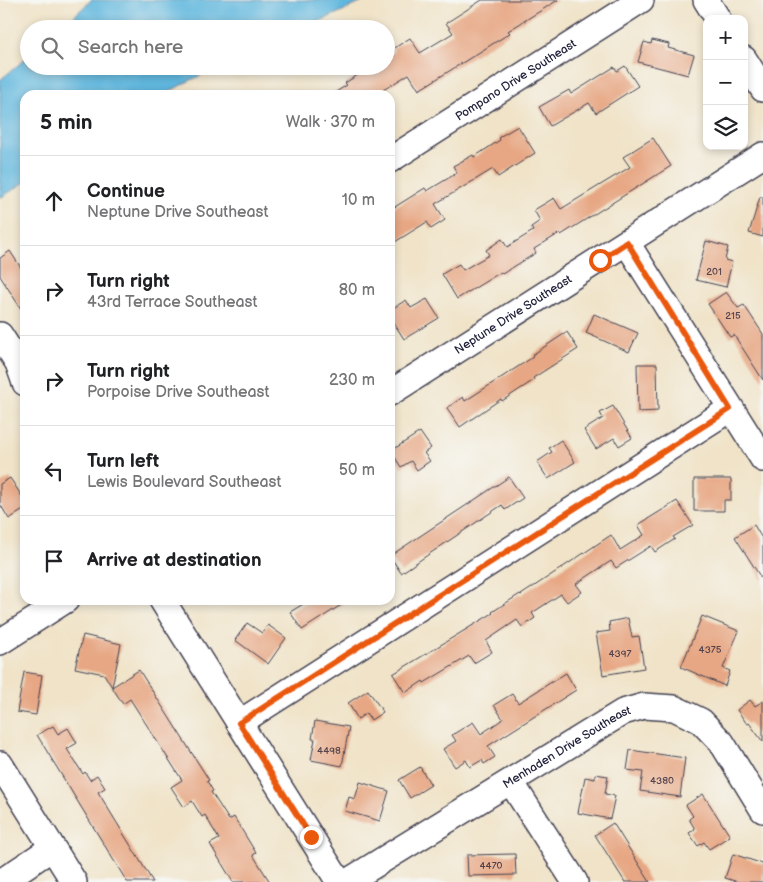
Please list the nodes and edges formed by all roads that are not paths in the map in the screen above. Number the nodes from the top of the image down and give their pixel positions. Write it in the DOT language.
graph roads {
  1 [pos="640,0"];
  2 [pos="706,0"];
  3 [pos="715,15"];
  4 [pos="748,66"];
  5 [pos="763,89"];
  6 [pos="763,155"];
  7 [pos="395,157"];
  8 [pos="627,242"];
  9 [pos="0,334"];
  10 [pos="0,360"];
  11 [pos="20,368"];
  12 [pos="20,383"];
  13 [pos="395,390"];
  14 [pos="730,409"];
  15 [pos="763,459"];
  16 [pos="58,605"];
  17 [pos="165,605"];
  18 [pos="0,642"];
  19 [pos="239,723"];
  20 [pos="0,764"];
  21 [pos="511,782"];
  22 [pos="763,810"];
  23 [pos="52,848"];
  24 [pos="1,882"];
  25 [pos="74,882"];
  26 [pos="340,882"];
  27 [pos="347,882"];
  28 [pos="575,882"];
  1 -- 7 [label="street, Pompano Drive Southeast"];
  2 -- 3 [label="street"];
  4 -- 5 [label="street"];
  6 -- 8 [label="street, Neptune Drive Southeast"];
  8 -- 13 [label="street, Neptune Drive Southeast"];
  8 -- 14 [label="street"];
  9 -- 11 [label="street"];
  10 -- 12 [label="street"];
  14 -- 15 [label="street"];
  14 -- 19 [label="street"];
  16 -- 18 [label="street"];
  17 -- 19 [label="street"];
  19 -- 26 [label="street"];
  20 -- 23 [label="street"];
  21 -- 22 [label="street, Menhaden Drive Southeast"];
  21 -- 27 [label="street, Menhaden Drive Southeast"];
  21 -- 28 [label="street"];
  23 -- 24 [label="street"];
  23 -- 25 [label="street"];
}
